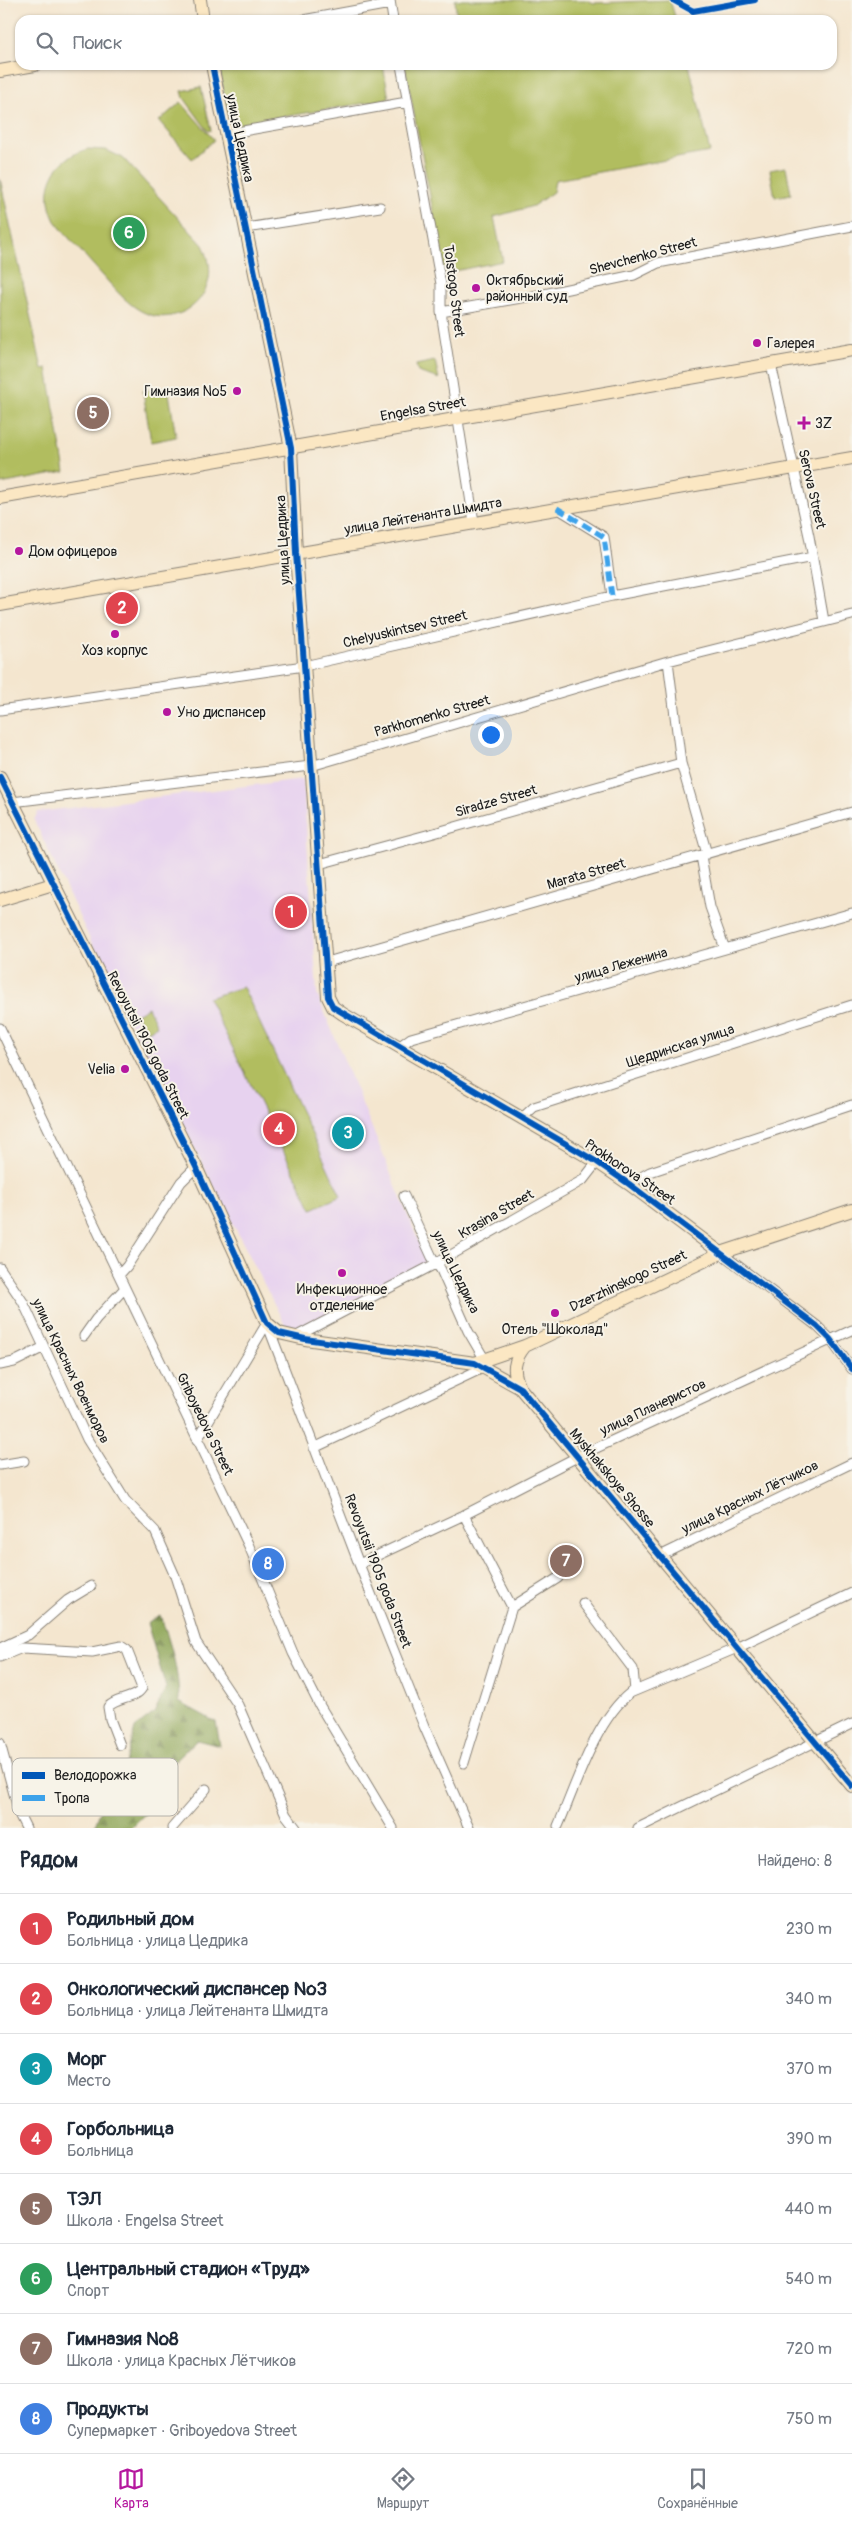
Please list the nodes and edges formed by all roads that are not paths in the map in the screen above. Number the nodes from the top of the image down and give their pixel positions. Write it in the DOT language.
graph roads {
  1 [pos="200,0"];
  2 [pos="390,2"];
  3 [pos="203,15"];
  4 [pos="327,15"];
  5 [pos="392,15"];
  6 [pos="15,68"];
  7 [pos="213,70"];
  8 [pos="402,70"];
  9 [pos="0,71"];
  10 [pos="407,102"];
  11 [pos="226,134"];
  12 [pos="380,207"];
  13 [pos="852,226"];
  14 [pos="246,228"];
  15 [pos="441,312"];
  16 [pos="852,350"];
  17 [pos="771,364"];
  18 [pos="458,418"];
  19 [pos="291,448"];
  20 [pos="852,458"];
  21 [pos="794,468"];
  22 [pos="0,498"];
  23 [pos="557,508"];
  24 [pos="474,522"];
  25 [pos="296,553"];
  26 [pos="813,557"];
  27 [pos="612,596"];
  28 [pos="0,605"];
  29 [pos="852,615"];
  30 [pos="824,621"];
  31 [pos="668,661"];
  32 [pos="304,666"];
  33 [pos="0,710"];
  34 [pos="681,762"];
  35 [pos="311,766"];
  36 [pos="0,778"];
  37 [pos="12,802"];
  38 [pos="852,812"];
  39 [pos="704,855"];
  40 [pos="319,864"];
  41 [pos="53,884"];
  42 [pos="0,900"];
  43 [pos="852,914"];
  44 [pos="725,949"];
  45 [pos="327,962"];
  46 [pos="852,1005"];
  47 [pos="343,1014"];
  48 [pos="0,1028"];
  49 [pos="400,1046"];
  50 [pos="852,1105"];
  51 [pos="521,1119"];
  52 [pos="597,1162"];
  53 [pos="196,1167"];
  54 [pos="629,1184"];
  55 [pos="404,1196"];
  56 [pos="852,1210"];
  57 [pos="694,1234"];
  58 [pos="720,1253"];
  59 [pos="437,1263"];
  60 [pos="691,1267"];
  61 [pos="0,1268"];
  62 [pos="119,1275"];
  63 [pos="124,1289"];
  64 [pos="268,1324"];
  65 [pos="852,1330"];
  66 [pos="84,1336"];
  67 [pos="295,1337"];
  68 [pos="830,1339"];
  69 [pos="257,1341"];
  70 [pos="277,1346"];
  71 [pos="525,1346"];
  72 [pos="44,1347"];
  73 [pos="482,1363"];
  74 [pos="0,1365"];
  75 [pos="852,1369"];
  76 [pos="520,1388"];
  77 [pos="197,1440"];
  78 [pos="314,1448"];
  79 [pos="579,1456"];
  80 [pos="24,1462"];
  81 [pos="852,1462"];
  82 [pos="0,1465"];
  83 [pos="464,1515"];
  84 [pos="660,1556"];
  85 [pos="358,1564"];
  86 [pos="558,1578"];
  87 [pos="91,1586"];
  88 [pos="852,1593"];
  89 [pos="583,1603"];
  90 [pos="512,1607"];
  91 [pos="0,1648"];
  92 [pos="737,1648"];
  93 [pos="0,1657"];
  94 [pos="635,1691"];
  95 [pos="852,1724"];
  96 [pos="815,1742"];
  97 [pos="0,1743"];
  98 [pos="120,1745"];
  99 [pos="464,1763"];
  100 [pos="852,1786"];
  101 [pos="12,1787"];
  102 [pos="206,1789"];
  103 [pos="20,1816"];
  104 [pos="558,1826"];
  105 [pos="26,1828"];
  106 [pos="172,1828"];
  107 [pos="296,1828"];
  108 [pos="393,1828"];
  109 [pos="468,1828"];
  110 [pos="638,1828"];
  1 -- 3 [label="street"];
  2 -- 4 [label="street"];
  2 -- 5 [label="street"];
  6 -- 9 [label="street"];
  7 -- 11 [label="street, улица Цедрика"];
  8 -- 10 [label="street, Tolstogo Street"];
  10 -- 11 [label="street"];
  10 -- 15 [label="street, Tolstogo Street"];
  11 -- 14 [label="street, улица Цедрика"];
  12 -- 14 [label="street"];
  13 -- 15 [label="street, Shevchenko Street"];
  14 -- 19 [label="street, улица Цедрика"];
  15 -- 18 [label="street, Tolstogo Street"];
  16 -- 17 [label="street, Engelsa Street"];
  17 -- 18 [label="street, Engelsa Street"];
  17 -- 21 [label="street, Serova Street"];
  18 -- 19 [label="street, Engelsa Street"];
  18 -- 24 [label="street, Tolstogo Street"];
  19 -- 22 [label="street, Engelsa Street"];
  19 -- 25 [label="street, улица Цедрика"];
  20 -- 21 [label="street, улица Лейтенанта Шмидта"];
  21 -- 23 [label="street, улица Лейтенанта Шмидта"];
  21 -- 26 [label="street, Serova Street"];
  23 -- 24 [label="street, улица Лейтенанта Шмидта"];
  23 -- 27 [label="street"];
  24 -- 25 [label="street, улица Лейтенанта Шмидта"];
  25 -- 28 [label="street, улица Лейтенанта Шмидта"];
  25 -- 32 [label="street, улица Цедрика"];
  26 -- 27 [label="street, Chelyuskintsev Street"];
  26 -- 30 [label="street, Serova Street"];
  27 -- 32 [label="street, Chelyuskintsev Street"];
  29 -- 30 [label="street, Parkhomenko Street"];
  30 -- 31 [label="street, Parkhomenko Street"];
  31 -- 34 [label="street"];
  31 -- 35 [label="street, Parkhomenko Street"];
  32 -- 33 [label="street, Chelyuskintsev Street"];
  32 -- 35 [label="street, улица Цедрика"];
  34 -- 39 [label="street"];
  34 -- 40 [label="street, Siradze Street"];
  35 -- 37 [label="street, Parkhomenko Street"];
  35 -- 40 [label="street, улица Цедрика"];
  36 -- 37 [label="street, Revoyutsii 1905 goda Street"];
  37 -- 41 [label="street, Revoyutsii 1905 goda Street"];
  38 -- 39 [label="street, Marata Street"];
  39 -- 44 [label="street"];
  39 -- 45 [label="street, Marata Street"];
  40 -- 45 [label="street, улица Цедрика"];
  41 -- 42 [label="street"];
  41 -- 53 [label="street, Revoyutsii 1905 goda Street"];
  43 -- 44 [label="street, улица Леженина"];
  44 -- 49 [label="street, улица Леженина"];
  45 -- 47 [label="street, улица Цедрика"];
  46 -- 51 [label="street, Щедринская улица"];
  47 -- 49 [label="street, Prokhorova Street"];
  48 -- 62 [label="street, Griboyedova Street"];
  49 -- 51 [label="street, Prokhorova Street"];
  50 -- 54 [label="street"];
  51 -- 52 [label="street, Prokhorova Street"];
  52 -- 54 [label="street, Prokhorova Street"];
  52 -- 59 [label="street, Krasina Street"];
  53 -- 62 [label="street"];
  53 -- 64 [label="street, Revoyutsii 1905 goda Street"];
  54 -- 57 [label="street, Prokhorova Street"];
  55 -- 59 [label="street, улица Цедрика"];
  56 -- 58 [label="street, Dzerzhinskogo Street"];
  57 -- 58 [label="street, Prokhorova Street"];
  57 -- 60 [label="street"];
  58 -- 60 [label="street, Dzerzhinskogo Street"];
  58 -- 68 [label="street, Prokhorova Street"];
  59 -- 67 [label="street, Krasina Street"];
  59 -- 73 [label="street, улица Цедрика"];
  60 -- 71 [label="street, Dzerzhinskogo Street"];
  61 -- 72 [label="street, улица Красных Военморов"];
  62 -- 63 [label="street, Griboyedova Street"];
  63 -- 66 [label="street"];
  63 -- 77 [label="street, Griboyedova Street"];
  64 -- 67 [label="street, Myskhakskoye Shosse"];
  64 -- 69 [label="street"];
  64 -- 70 [label="street, Revoyutsii 1905 goda Street"];
  65 -- 68 [label="street, улица Планеристов"];
  67 -- 73 [label="street, Myskhakskoye Shosse"];
  68 -- 75 [label="street, Prokhorova Street"];
  68 -- 79 [label="street, улица Планеристов"];
  69 -- 70 [label="street"];
  69 -- 77 [label="street"];
  70 -- 78 [label="street, Revoyutsii 1905 goda Street"];
  71 -- 73 [label="street, Dzerzhinskogo Street"];
  71 -- 76 [label="street"];
  72 -- 74 [label="street"];
  72 -- 107 [label="street, улица Красных Военморов"];
  73 -- 76 [label="street, Myskhakskoye Shosse"];
  73 -- 78 [label="street"];
  76 -- 79 [label="street, Myskhakskoye Shosse"];
  77 -- 108 [label="street, Griboyedova Street"];
  78 -- 85 [label="street, Revoyutsii 1905 goda Street"];
  79 -- 83 [label="street, улица Планеристов"];
  79 -- 84 [label="street, Myskhakskoye Shosse"];
  80 -- 82 [label="street"];
  81 -- 84 [label="street, улица Красных Лётчиков"];
  83 -- 85 [label="street, улица Планеристов"];
  83 -- 90 [label="street"];
  84 -- 92 [label="street, Myskhakskoye Shosse"];
  85 -- 109 [label="street, Revoyutsii 1905 goda Street"];
  86 -- 90 [label="street"];
  87 -- 91 [label="street"];
  88 -- 92 [label="street"];
  89 -- 94 [label="street"];
  90 -- 99 [label="street"];
  92 -- 94 [label="street"];
  92 -- 96 [label="street, Myskhakskoye Shosse"];
  93 -- 98 [label="street"];
  94 -- 104 [label="street"];
  95 -- 96 [label="street"];
  96 -- 100 [label="street, Myskhakskoye Shosse"];
  96 -- 110 [label="street"];
  97 -- 101 [label="street"];
  102 -- 106 [label="street"];
  103 -- 105 [label="street"];
}
